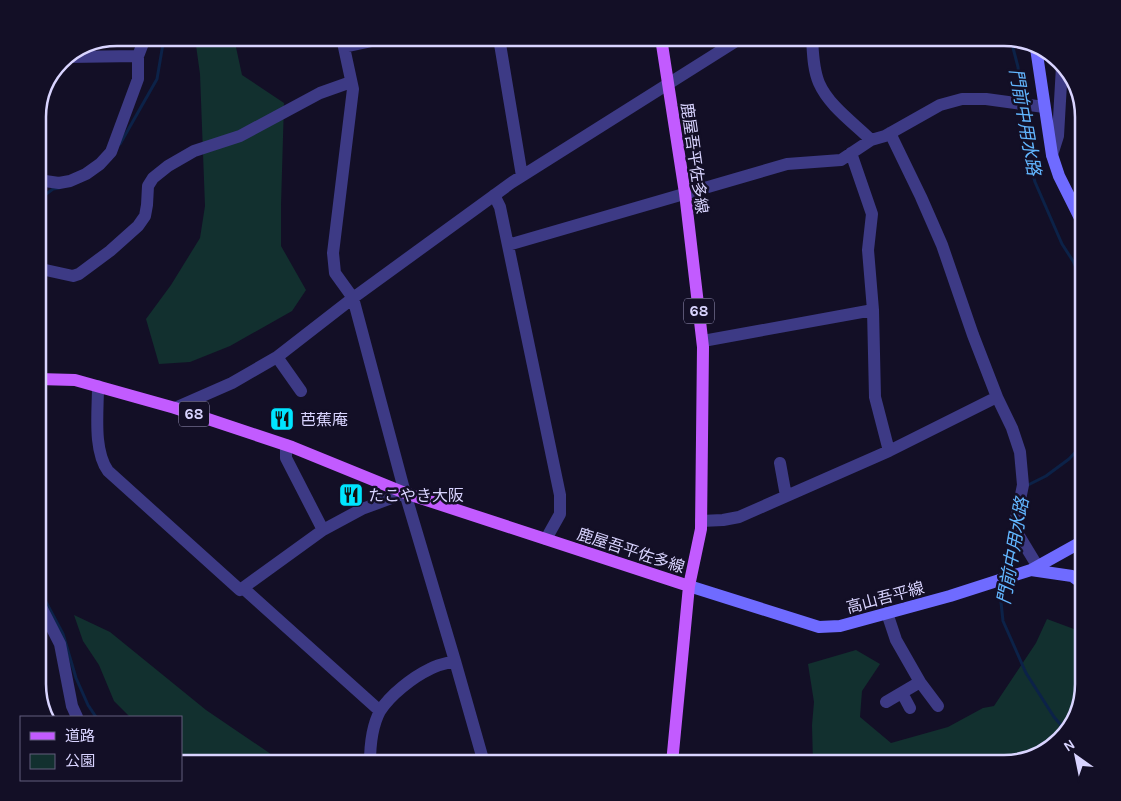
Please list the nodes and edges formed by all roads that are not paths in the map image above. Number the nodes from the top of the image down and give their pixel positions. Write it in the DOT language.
graph roads {
  1 [pos="142,46"];
  2 [pos="344,46"];
  3 [pos="500,46"];
  4 [pos="662,46"];
  5 [pos="721,46"];
  6 [pos="813,46"];
  7 [pos="1037,55"];
  8 [pos="138,56"];
  9 [pos="80,57"];
  10 [pos="1061,76"];
  11 [pos="352,82"];
  12 [pos="668,84"];
  13 [pos="1044,107"];
  14 [pos="890,133"];
  15 [pos="871,140"];
  16 [pos="851,153"];
  17 [pos="1052,155"];
  18 [pos="522,176"];
  19 [pos="46,182"];
  20 [pos="685,193"];
  21 [pos="494,195"];
  22 [pos="1075,207"];
  23 [pos="508,244"];
  24 [pos="46,270"];
  25 [pos="353,298"];
  26 [pos="872,310"];
  27 [pos="703,341"];
  28 [pos="277,357"];
  29 [pos="46,379"];
  30 [pos="98,386"];
  31 [pos="301,391"];
  32 [pos="997,397"];
  33 [pos="175,408"];
  34 [pos="286,445"];
  35 [pos="889,451"];
  36 [pos="780,463"];
  37 [pos="405,493"];
  38 [pos="786,496"];
  39 [pos="701,521"];
  40 [pos="323,530"];
  41 [pos="546,539"];
  42 [pos="1075,546"];
  43 [pos="1035,569"];
  44 [pos="1075,578"];
  45 [pos="689,586"];
  46 [pos="243,588"];
  47 [pos="887,613"];
  48 [pos="46,617"];
  49 [pos="455,660"];
  50 [pos="920,682"];
  51 [pos="902,693"];
  52 [pos="886,702"];
  53 [pos="938,706"];
  54 [pos="910,708"];
  55 [pos="380,711"];
  56 [pos="77,716"];
  57 [pos="370,755"];
  58 [pos="481,755"];
  59 [pos="673,755"];
  1 -- 8 [label="street"];
  2 -- 11 [label="street"];
  3 -- 18 [label="street"];
  4 -- 12 [label="main road, 鹿屋吾平佐多線 / 68"];
  5 -- 12 [label="street"];
  6 -- 15 [label="street"];
  7 -- 13 [label="main road"];
  8 -- 9 [label="street"];
  8 -- 19 [label="street"];
  10 -- 17 [label="street"];
  11 -- 24 [label="street"];
  11 -- 25 [label="street"];
  12 -- 18 [label="street"];
  12 -- 20 [label="main road, 鹿屋吾平佐多線 / 68"];
  13 -- 14 [label="street"];
  13 -- 17 [label="main road"];
  14 -- 15 [label="street"];
  14 -- 32 [label="street"];
  15 -- 16 [label="street"];
  16 -- 20 [label="street"];
  16 -- 26 [label="street"];
  17 -- 22 [label="main road"];
  18 -- 21 [label="street"];
  20 -- 23 [label="street"];
  20 -- 27 [label="main road, 鹿屋吾平佐多線 / 68"];
  21 -- 23 [label="street"];
  21 -- 25 [label="street"];
  23 -- 41 [label="street"];
  25 -- 28 [label="street"];
  25 -- 37 [label="street"];
  26 -- 27 [label="street"];
  26 -- 35 [label="street"];
  27 -- 39 [label="main road, 鹿屋吾平佐多線 / 68"];
  28 -- 31 [label="street"];
  28 -- 33 [label="street"];
  29 -- 30 [label="main road, 鹿屋吾平佐多線 / 68"];
  30 -- 33 [label="main road, 鹿屋吾平佐多線 / 68"];
  30 -- 46 [label="street"];
  32 -- 35 [label="street"];
  32 -- 43 [label="street"];
  33 -- 34 [label="main road, 鹿屋吾平佐多線 / 68"];
  34 -- 37 [label="main road, 鹿屋吾平佐多線 / 68"];
  34 -- 40 [label="street"];
  35 -- 38 [label="street"];
  36 -- 38 [label="street"];
  37 -- 40 [label="street"];
  37 -- 41 [label="main road, 鹿屋吾平佐多線 / 68"];
  37 -- 49 [label="street"];
  38 -- 39 [label="street"];
  39 -- 45 [label="main road, 鹿屋吾平佐多線 / 68"];
  40 -- 46 [label="street"];
  41 -- 45 [label="main road, 鹿屋吾平佐多線 / 68"];
  42 -- 43 [label="main road, 高山吾平線"];
  43 -- 44 [label="main road"];
  43 -- 47 [label="main road, 高山吾平線"];
  45 -- 47 [label="main road, 高山吾平線"];
  45 -- 59 [label="main road, 68"];
  46 -- 55 [label="street"];
  47 -- 50 [label="street"];
  48 -- 56 [label="street"];
  49 -- 55 [label="street"];
  49 -- 58 [label="street"];
  50 -- 51 [label="street"];
  50 -- 53 [label="street"];
  51 -- 52 [label="street"];
  51 -- 54 [label="street"];
  55 -- 57 [label="street"];
}
